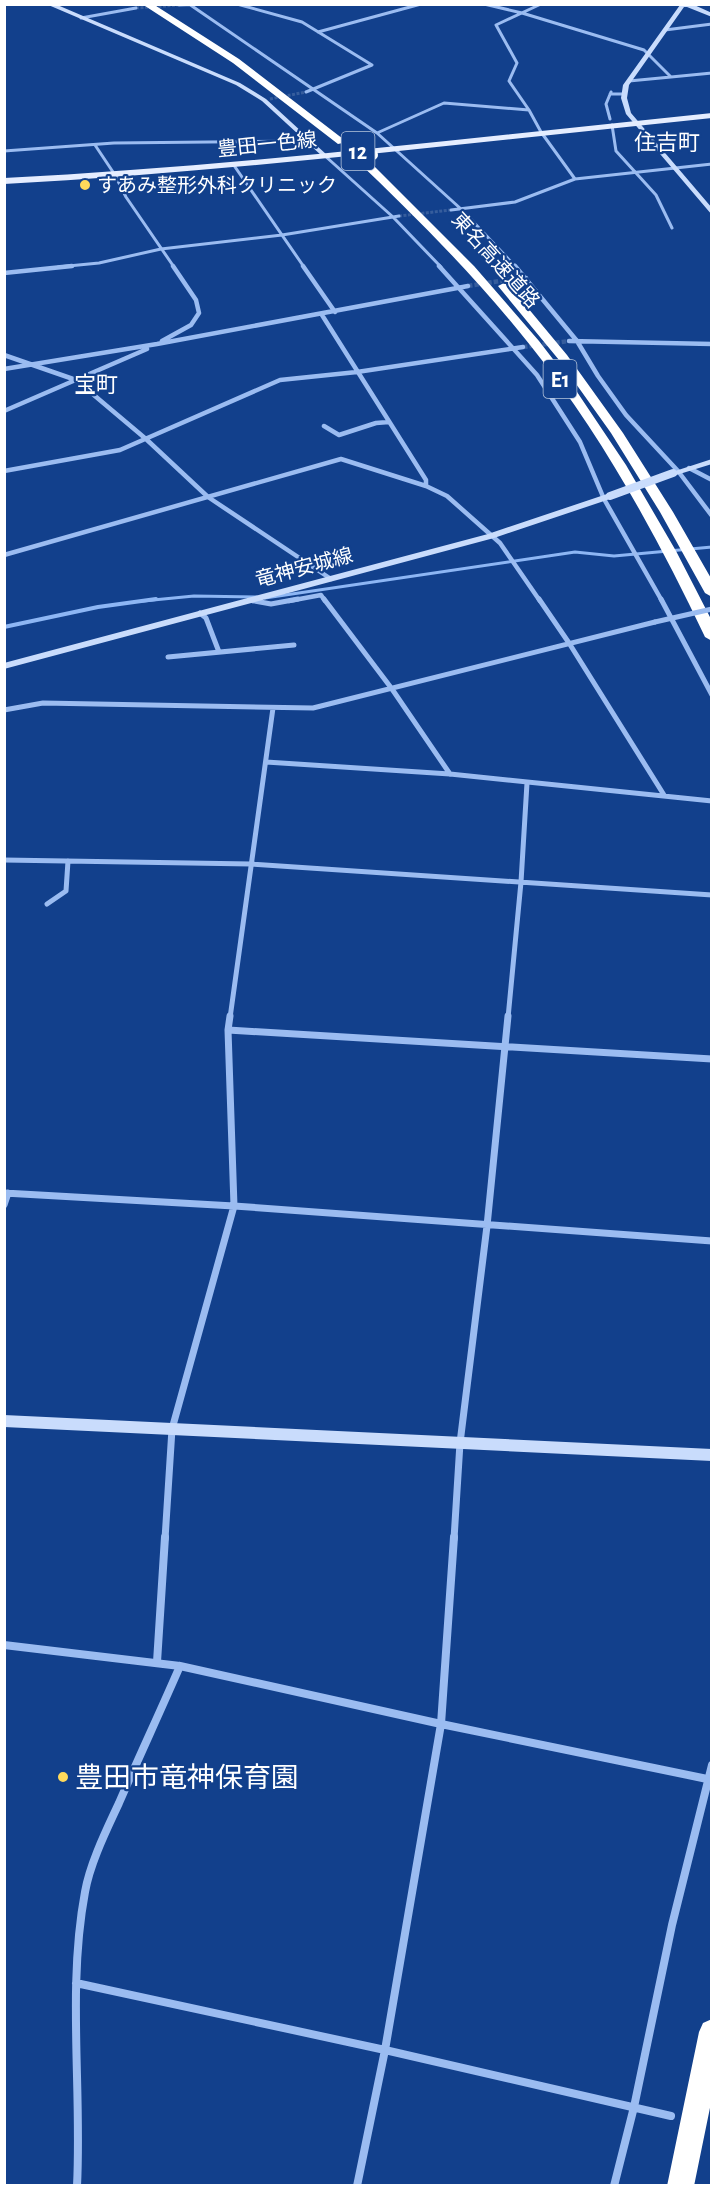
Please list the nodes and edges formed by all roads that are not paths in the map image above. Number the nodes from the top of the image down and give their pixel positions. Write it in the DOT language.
graph roads {
  1 [pos="49,4"];
  2 [pos="162,4"];
  3 [pos="208,4"];
  4 [pos="237,4"];
  5 [pos="421,4"];
  6 [pos="484,4"];
  7 [pos="541,4"];
  8 [pos="687,4"];
  9 [pos="179,5"];
  10 [pos="189,5"];
  11 [pos="242,5"];
  12 [pos="141,6"];
  13 [pos="522,13"];
  14 [pos="711,15"];
  15 [pos="81,18"];
  16 [pos="711,24"];
  17 [pos="665,30"];
  18 [pos="318,32"];
  19 [pos="649,54"];
  20 [pos="711,73"];
  21 [pos="671,77"];
  22 [pos="629,81"];
  23 [pos="314,89"];
  24 [pos="306,92"];
  25 [pos="625,94"];
  26 [pos="529,110"];
  27 [pos="711,115"];
  28 [pos="611,122"];
  29 [pos="636,123"];
  30 [pos="541,132"];
  31 [pos="377,133"];
  32 [pos="310,141"];
  33 [pos="95,145"];
  34 [pos="391,148"];
  35 [pos="4,151"];
  36 [pos="324,155"];
  37 [pos="233,164"];
  38 [pos="711,164"];
  39 [pos="673,169"];
  40 [pos="636,173"];
  41 [pos="115,175"];
  42 [pos="575,179"];
  43 [pos="4,181"];
  44 [pos="461,209"];
  45 [pos="451,210"];
  46 [pos="434,212"];
  47 [pos="711,213"];
  48 [pos="399,216"];
  49 [pos="393,217"];
  50 [pos="672,228"];
  51 [pos="282,235"];
  52 [pos="457,235"];
  53 [pos="161,249"];
  54 [pos="4,273"];
  55 [pos="526,278"];
  56 [pos="513,279"];
  57 [pos="468,286"];
  58 [pos="460,288"];
  59 [pos="335,312"];
  60 [pos="322,315"];
  61 [pos="569,341"];
  62 [pos="577,341"];
  63 [pos="157,344"];
  64 [pos="711,344"];
  65 [pos="523,347"];
  66 [pos="512,349"];
  67 [pos="4,355"];
  68 [pos="32,365"];
  69 [pos="4,369"];
  70 [pos="357,372"];
  71 [pos="76,381"];
  72 [pos="4,411"];
  73 [pos="389,422"];
  74 [pos="324,426"];
  75 [pos="146,439"];
  76 [pos="711,461"];
  77 [pos="689,468"];
  78 [pos="4,471"];
  79 [pos="675,472"];
  80 [pos="711,480"];
  81 [pos="426,486"];
  82 [pos="208,497"];
  83 [pos="607,497"];
  84 [pos="711,516"];
  85 [pos="491,536"];
  86 [pos="4,555"];
  87 [pos="331,579"];
  88 [pos="711,593"];
  89 [pos="249,600"];
  90 [pos="711,609"];
  91 [pos="200,614"];
  92 [pos="711,637"];
  93 [pos="569,643"];
  94 [pos="294,645"];
  95 [pos="219,652"];
  96 [pos="168,657"];
  97 [pos="4,666"];
  98 [pos="392,689"];
  99 [pos="711,695"];
  100 [pos="273,708"];
  101 [pos="4,710"];
  102 [pos="266,762"];
  103 [pos="450,774"];
  104 [pos="527,783"];
  105 [pos="664,795"];
  106 [pos="711,801"];
  107 [pos="4,860"];
  108 [pos="68,861"];
  109 [pos="251,864"];
  110 [pos="521,882"];
  111 [pos="711,895"];
  112 [pos="47,904"];
  113 [pos="228,1030"];
  114 [pos="503,1046"];
  115 [pos="711,1059"];
  116 [pos="6,1193"];
  117 [pos="4,1204"];
  118 [pos="234,1206"];
  119 [pos="487,1226"];
  120 [pos="711,1241"];
  121 [pos="4,1421"];
  122 [pos="172,1429"];
  123 [pos="460,1443"];
  124 [pos="711,1455"];
  125 [pos="4,1645"];
  126 [pos="157,1662"];
  127 [pos="180,1666"];
  128 [pos="441,1724"];
  129 [pos="711,1765"];
  130 [pos="710,1779"];
  131 [pos="76,1983"];
  132 [pos="711,2032"];
  133 [pos="385,2050"];
  134 [pos="634,2107"];
  135 [pos="671,2116"];
  136 [pos="77,2186"];
  137 [pos="357,2186"];
  138 [pos="614,2186"];
  139 [pos="680,2186"];
  1 -- 15 [label="street"];
  2 -- 46 [label="highway, 東名高速道路, bridge"];
  3 -- 10 [label="street"];
  4 -- 11 [label="street"];
  5 -- 18 [label="street"];
  6 -- 13 [label="street"];
  7 -- 13 [label="street"];
  8 -- 14 [label="street"];
  8 -- 17 [label="street"];
  9 -- 10 [label="street"];
  10 -- 23 [label="street"];
  11 -- 18 [label="street"];
  12 -- 15 [label="street"];
  12 -- 92 [label="highway, 東名高速道路 / E1"];
  13 -- 19 [label="street"];
  13 -- 26 [label="street"];
  15 -- 32 [label="street"];
  16 -- 17 [label="street"];
  17 -- 19 [label="street"];
  18 -- 23 [label="street"];
  19 -- 21 [label="street"];
  19 -- 22 [label="street"];
  20 -- 21 [label="street"];
  21 -- 22 [label="street"];
  22 -- 25 [label="street"];
  23 -- 24 [label="street"];
  23 -- 31 [label="street"];
  25 -- 28 [label="street"];
  25 -- 29 [label="street"];
  26 -- 30 [label="street"];
  26 -- 31 [label="street"];
  27 -- 29 [label="main road, 豊田一色線 / 12"];
  28 -- 29 [label="main road, 豊田一色線 / 12"];
  28 -- 30 [label="main road, 豊田一色線 / 12"];
  28 -- 40 [label="street"];
  29 -- 39 [label="street"];
  30 -- 34 [label="main road, 豊田一色線 / 12"];
  30 -- 42 [label="street"];
  31 -- 34 [label="street"];
  32 -- 33 [label="street"];
  32 -- 36 [label="street"];
  33 -- 35 [label="street"];
  33 -- 41 [label="street"];
  34 -- 36 [label="main road, 豊田一色線 / 12"];
  34 -- 44 [label="street"];
  36 -- 37 [label="main road, 豊田一色線 / 12"];
  36 -- 49 [label="street"];
  37 -- 41 [label="main road, 豊田一色線 / 12"];
  37 -- 51 [label="street"];
  38 -- 39 [label="street"];
  39 -- 40 [label="street"];
  39 -- 47 [label="street"];
  40 -- 42 [label="street"];
  40 -- 50 [label="street"];
  41 -- 43 [label="main road, 豊田一色線 / 12"];
  41 -- 53 [label="street"];
  42 -- 44 [label="street"];
  44 -- 45 [label="street"];
  44 -- 55 [label="street"];
  48 -- 49 [label="street"];
  49 -- 51 [label="street"];
  49 -- 58 [label="street"];
  51 -- 53 [label="street"];
  51 -- 59 [label="street"];
  52 -- 88 [label="highway, 東名高速道路 / E1"];
  53 -- 54 [label="street"];
  53 -- 63 [label="street"];
  55 -- 56 [label="street"];
  55 -- 62 [label="street"];
  57 -- 58 [label="street"];
  58 -- 59 [label="street"];
  58 -- 66 [label="street"];
  59 -- 60 [label="street"];
  60 -- 63 [label="street"];
  60 -- 70 [label="street"];
  61 -- 62 [label="street"];
  62 -- 64 [label="street"];
  62 -- 79 [label="street"];
  63 -- 68 [label="street"];
  63 -- 71 [label="street"];
  65 -- 66 [label="street"];
  66 -- 70 [label="street"];
  66 -- 83 [label="street"];
  67 -- 68 [label="street"];
  68 -- 69 [label="street"];
  68 -- 71 [label="street"];
  70 -- 73 [label="street"];
  70 -- 75 [label="street"];
  71 -- 72 [label="street"];
  71 -- 75 [label="street"];
  73 -- 74 [label="street"];
  73 -- 81 [label="street"];
  75 -- 78 [label="street"];
  75 -- 82 [label="street"];
  76 -- 77 [label="street"];
  77 -- 79 [label="street"];
  77 -- 80 [label="street"];
  79 -- 83 [label="street, 竜神安城線, bridge"];
  79 -- 84 [label="street"];
  81 -- 82 [label="street"];
  81 -- 85 [label="street"];
  82 -- 86 [label="street"];
  82 -- 87 [label="street"];
  83 -- 85 [label="street, 竜神安城線"];
  83 -- 99 [label="street"];
  85 -- 87 [label="street, 竜神安城線"];
  85 -- 93 [label="street"];
  87 -- 89 [label="street, 竜神安城線"];
  89 -- 91 [label="street, 竜神安城線"];
  89 -- 98 [label="street"];
  90 -- 93 [label="street, bridge"];
  91 -- 95 [label="street"];
  91 -- 97 [label="street, 竜神安城線"];
  93 -- 98 [label="street"];
  93 -- 105 [label="street"];
  94 -- 95 [label="street"];
  95 -- 96 [label="street"];
  98 -- 100 [label="street"];
  98 -- 103 [label="street"];
  100 -- 101 [label="street"];
  100 -- 102 [label="street"];
  102 -- 103 [label="street"];
  102 -- 109 [label="street"];
  103 -- 104 [label="street"];
  104 -- 105 [label="street"];
  104 -- 110 [label="street"];
  105 -- 106 [label="street"];
  107 -- 108 [label="street"];
  108 -- 109 [label="street"];
  108 -- 112 [label="street"];
  109 -- 110 [label="street"];
  109 -- 113 [label="street"];
  110 -- 111 [label="street"];
  110 -- 114 [label="street"];
  113 -- 114 [label="street"];
  113 -- 118 [label="street"];
  114 -- 115 [label="street"];
  114 -- 119 [label="street"];
  116 -- 117 [label="street"];
  116 -- 118 [label="street"];
  118 -- 119 [label="street"];
  118 -- 122 [label="street"];
  119 -- 120 [label="street"];
  119 -- 123 [label="street"];
  121 -- 122 [label="street"];
  122 -- 123 [label="street"];
  122 -- 126 [label="street"];
  123 -- 124 [label="street"];
  123 -- 128 [label="street"];
  125 -- 126 [label="street"];
  126 -- 127 [label="street"];
  127 -- 128 [label="street"];
  127 -- 131 [label="street"];
  128 -- 130 [label="street"];
  128 -- 133 [label="street"];
  129 -- 130 [label="street"];
  130 -- 134 [label="street"];
  131 -- 133 [label="street"];
  131 -- 136 [label="street"];
  132 -- 139 [label="highway"];
  133 -- 134 [label="street"];
  133 -- 137 [label="street"];
  134 -- 135 [label="street"];
  134 -- 138 [label="street"];
}
